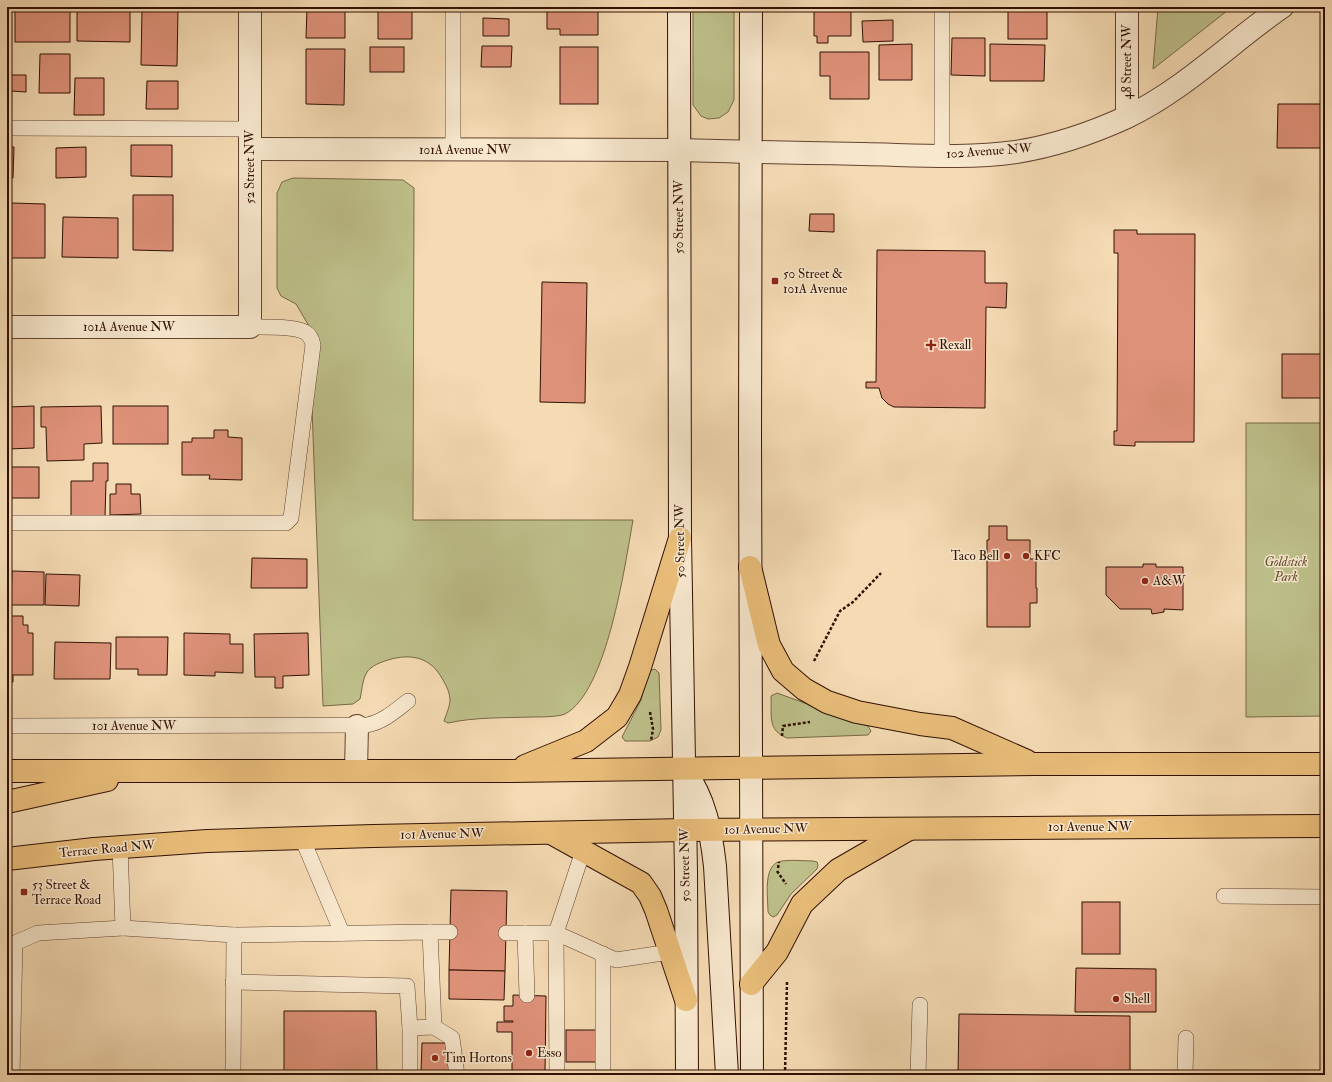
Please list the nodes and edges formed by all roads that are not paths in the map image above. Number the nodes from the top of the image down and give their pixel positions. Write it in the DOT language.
graph roads {
  1 [pos="250,7"];
  2 [pos="453,7"];
  3 [pos="680,7"];
  4 [pos="751,7"];
  5 [pos="942,7"];
  6 [pos="1127,7"];
  7 [pos="1282,7"];
  8 [pos="1127,116"];
  9 [pos="7,128"];
  10 [pos="250,139"];
  11 [pos="453,150"];
  12 [pos="680,150"];
  13 [pos="750,153"];
  14 [pos="942,155"];
  15 [pos="7,327"];
  16 [pos="250,327"];
  17 [pos="7,523"];
  18 [pos="680,538"];
  19 [pos="750,567"];
  20 [pos="408,701"];
  21 [pos="7,726"];
  22 [pos="357,726"];
  23 [pos="1034,764"];
  24 [pos="1325,764"];
  25 [pos="751,768"];
  26 [pos="683,769"];
  27 [pos="7,771"];
  28 [pos="145,771"];
  29 [pos="356,771"];
  30 [pos="511,771"];
  31 [pos="7,802"];
  32 [pos="1325,826"];
  33 [pos="910,828"];
  34 [pos="751,829"];
  35 [pos="685,830"];
  36 [pos="710,830"];
  37 [pos="550,832"];
  38 [pos="302,838"];
  39 [pos="206,841"];
  40 [pos="120,847"];
  41 [pos="583,851"];
  42 [pos="7,859"];
  43 [pos="1224,896"];
  44 [pos="1325,897"];
  45 [pos="123,928"];
  46 [pos="430,932"];
  47 [pos="450,932"];
  48 [pos="342,933"];
  49 [pos="506,933"];
  50 [pos="525,933"];
  51 [pos="556,933"];
  52 [pos="234,935"];
  53 [pos="670,952"];
  54 [pos="603,954"];
  55 [pos="233,982"];
  56 [pos="751,984"];
  57 [pos="527,995"];
  58 [pos="686,1000"];
  59 [pos="920,1005"];
  60 [pos="434,1027"];
  61 [pos="410,1028"];
  62 [pos="1186,1038"];
  63 [pos="12,1075"];
  64 [pos="233,1075"];
  65 [pos="410,1075"];
  66 [pos="457,1075"];
  67 [pos="557,1075"];
  68 [pos="603,1075"];
  69 [pos="687,1075"];
  70 [pos="727,1075"];
  71 [pos="752,1075"];
  72 [pos="918,1075"];
  73 [pos="1185,1075"];
  1 -- 10 [label="main road, 52 Street NW"];
  2 -- 11 [label="lane"];
  3 -- 12 [label="main road, 50 Street NW"];
  4 -- 13 [label="main road"];
  5 -- 14 [label="lane"];
  6 -- 8 [label="main road, 48 Street NW"];
  7 -- 8 [label="main road, 102 Avenue NW"];
  8 -- 14 [label="main road, 102 Avenue NW"];
  9 -- 10 [label="lane"];
  10 -- 11 [label="main road, 101A Avenue NW"];
  10 -- 16 [label="main road, 52 Street NW"];
  11 -- 12 [label="main road, 101A Avenue NW"];
  12 -- 13 [label="main road, 102 Avenue NW"];
  12 -- 18 [label="main road, 50 Street NW"];
  13 -- 14 [label="main road, 102 Avenue NW"];
  13 -- 19 [label="main road"];
  15 -- 16 [label="main road, 101A Avenue NW"];
  16 -- 17 [label="lane"];
  18 -- 26 [label="main road, 50 Street NW"];
  18 -- 30 [label="main road"];
  19 -- 23 [label="main road"];
  19 -- 25 [label="main road"];
  20 -- 22 [label="lane, 101 Avenue NW"];
  21 -- 22 [label="lane, 101 Avenue NW"];
  22 -- 29 [label="main road"];
  23 -- 24 [label="main road"];
  23 -- 25 [label="main road"];
  25 -- 26 [label="main road"];
  25 -- 34 [label="main road"];
  26 -- 30 [label="main road"];
  26 -- 35 [label="main road, 50 Street NW"];
  26 -- 36 [label="main road"];
  27 -- 28 [label="main road"];
  28 -- 29 [label="main road"];
  28 -- 31 [label="main road"];
  29 -- 30 [label="main road"];
  32 -- 33 [label="main road, 101 Avenue NW"];
  33 -- 34 [label="main road, 101 Avenue NW"];
  33 -- 56 [label="main road"];
  34 -- 36 [label="main road, 101 Avenue NW"];
  34 -- 56 [label="main road"];
  35 -- 36 [label="main road, 101 Avenue NW"];
  35 -- 37 [label="main road, 101 Avenue NW"];
  35 -- 58 [label="main road, 50 Street NW"];
  36 -- 70 [label="main road"];
  37 -- 38 [label="main road, 101 Avenue NW"];
  37 -- 41 [label="main road"];
  38 -- 39 [label="main road, 101 Avenue NW"];
  38 -- 48 [label="lane"];
  39 -- 40 [label="main road, Terrace Road NW"];
  40 -- 42 [label="main road, Terrace Road NW"];
  40 -- 45 [label="lane"];
  41 -- 51 [label="lane"];
  41 -- 53 [label="main road"];
  43 -- 44 [label="lane"];
  45 -- 52 [label="lane"];
  45 -- 63 [label="lane"];
  46 -- 47 [label="lane"];
  46 -- 48 [label="lane"];
  46 -- 60 [label="lane"];
  48 -- 52 [label="lane"];
  49 -- 50 [label="lane"];
  50 -- 51 [label="lane"];
  50 -- 57 [label="lane"];
  51 -- 54 [label="lane"];
  51 -- 67 [label="lane"];
  52 -- 55 [label="lane"];
  53 -- 54 [label="lane"];
  53 -- 58 [label="main road"];
  54 -- 68 [label="lane"];
  55 -- 61 [label="lane"];
  55 -- 64 [label="lane"];
  56 -- 71 [label="main road"];
  58 -- 69 [label="main road, 50 Street NW"];
  59 -- 72 [label="lane"];
  60 -- 61 [label="lane"];
  60 -- 66 [label="lane"];
  61 -- 65 [label="lane"];
  62 -- 73 [label="lane"];
}
